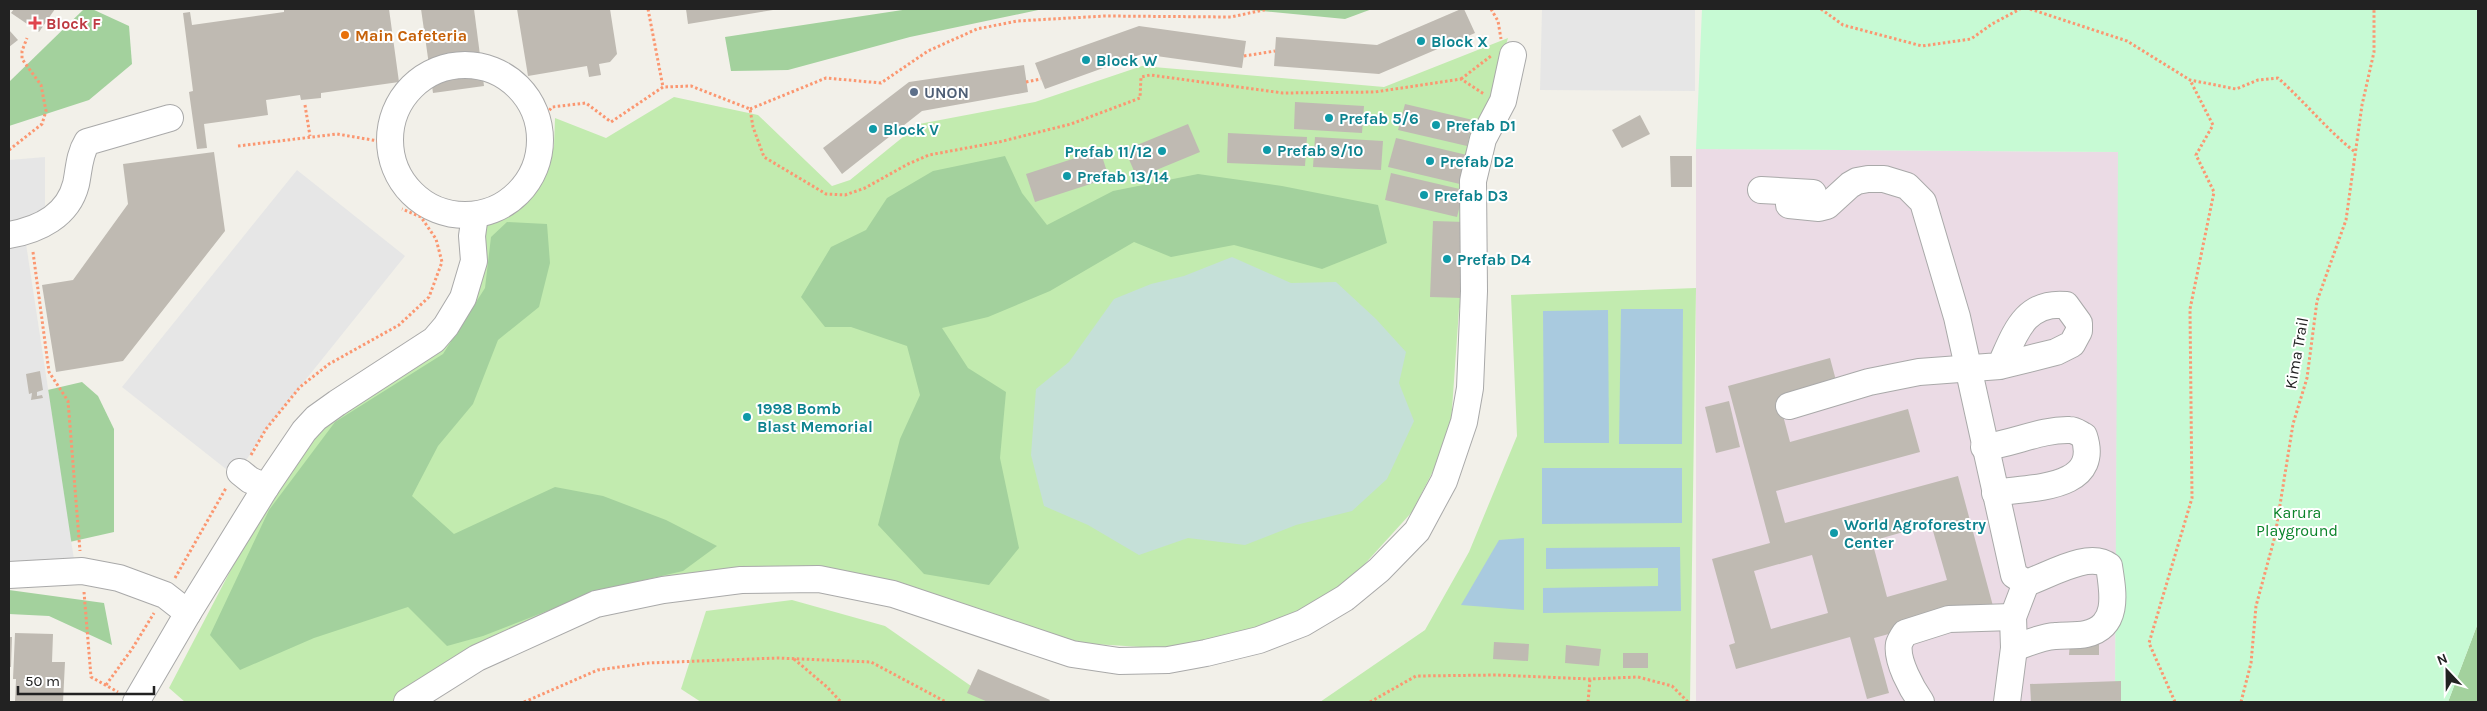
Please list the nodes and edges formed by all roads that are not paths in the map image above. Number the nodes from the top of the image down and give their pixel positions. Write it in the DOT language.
graph roads {
  1 [pos="1503,51"];
  2 [pos="170,118"];
  3 [pos="1761,190"];
  4 [pos="1838,194"];
  5 [pos="1789,206"];
  6 [pos="475,215"];
  7 [pos="19,233"];
  8 [pos="1967,366"];
  9 [pos="2000,366"];
  10 [pos="1789,406"];
  11 [pos="1984,447"];
  12 [pos="240,472"];
  13 [pos="266,487"];
  14 [pos="1995,493"];
  15 [pos="9,575"];
  16 [pos="2026,583"];
  17 [pos="188,613"];
  18 [pos="2013,617"];
  19 [pos="2014,648"];
  20 [pos="141,701"];
  21 [pos="407,702"];
  22 [pos="1921,702"];
  23 [pos="2007,702"];
  1 -- 21 [label="lane"];
  2 -- 7 [label="lane"];
  3 -- 4 [label="lane"];
  4 -- 5 [label="lane"];
  4 -- 8 [label="lane"];
  6 -- 6 [label="lane"];
  6 -- 13 [label="lane"];
  8 -- 9 [label="lane"];
  8 -- 10 [label="lane"];
  8 -- 11 [label="lane"];
  11 -- 14 [label="lane"];
  11 -- 14 [label="lane"];
  12 -- 13 [label="lane"];
  13 -- 17 [label="lane"];
  14 -- 16 [label="lane"];
  15 -- 17 [label="lane"];
  16 -- 18 [label="lane"];
  16 -- 19 [label="lane"];
  17 -- 20 [label="lane"];
  18 -- 19 [label="lane"];
  18 -- 22 [label="lane"];
  19 -- 23 [label="lane"];
}
